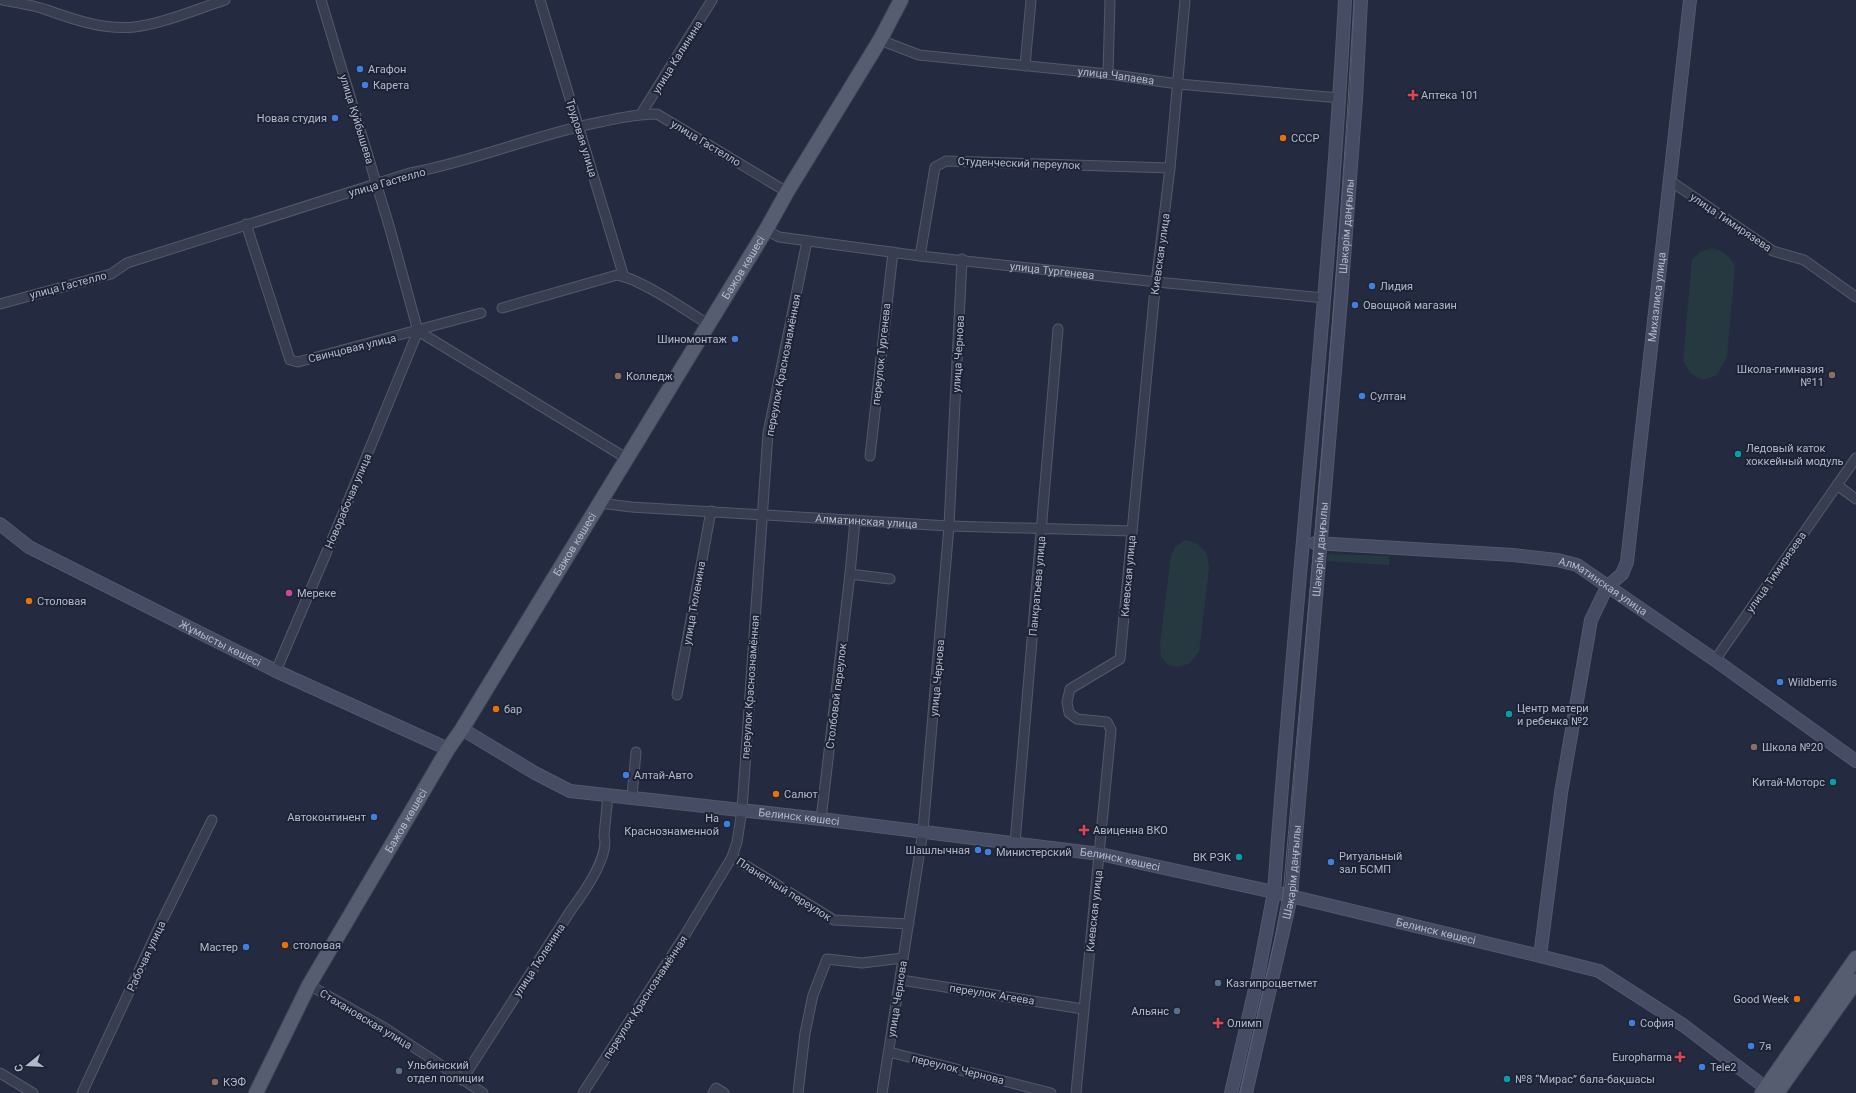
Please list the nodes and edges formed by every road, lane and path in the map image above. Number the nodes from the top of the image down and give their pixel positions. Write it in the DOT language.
graph roads {
  1 [pos="2,0"];
  2 [pos="225,0"];
  3 [pos="320,0"];
  4 [pos="540,0"];
  5 [pos="712,0"];
  6 [pos="901,0"];
  7 [pos="1031,0"];
  8 [pos="1110,0"];
  9 [pos="1185,0"];
  10 [pos="1345,0"];
  11 [pos="1361,0"];
  12 [pos="1690,0"];
  13 [pos="880,40"];
  14 [pos="1026,66"];
  15 [pos="1108,74"];
  16 [pos="1178,84"];
  17 [pos="1340,98"];
  18 [pos="1356,99"];
  19 [pos="641,114"];
  20 [pos="578,126"];
  21 [pos="1170,168"];
  22 [pos="1669,180"];
  23 [pos="376,184"];
  24 [pos="787,192"];
  25 [pos="246,224"];
  26 [pos="766,230"];
  27 [pos="807,241"];
  28 [pos="893,252"];
  29 [pos="920,256"];
  30 [pos="962,259"];
  31 [pos="624,276"];
  32 [pos="1157,282"];
  33 [pos="1856,297"];
  34 [pos="1324,298"];
  35 [pos="1341,299"];
  36 [pos="0,304"];
  37 [pos="502,308"];
  38 [pos="481,313"];
  39 [pos="708,324"];
  40 [pos="1058,329"];
  41 [pos="418,331"];
  42 [pos="870,456"];
  43 [pos="626,458"];
  44 [pos="1856,458"];
  45 [pos="1836,485"];
  46 [pos="1856,499"];
  47 [pos="600,503"];
  48 [pos="711,511"];
  49 [pos="762,515"];
  50 [pos="855,520"];
  51 [pos="0,524"];
  52 [pos="950,526"];
  53 [pos="1042,528"];
  54 [pos="1132,531"];
  55 [pos="1304,542"];
  56 [pos="1321,544"];
  57 [pos="850,574"];
  58 [pos="890,579"];
  59 [pos="1607,587"];
  60 [pos="1715,660"];
  61 [pos="276,671"];
  62 [pos="677,695"];
  63 [pos="462,729"];
  64 [pos="448,750"];
  65 [pos="636,752"];
  66 [pos="1856,761"];
  67 [pos="608,795"];
  68 [pos="632,798"];
  69 [pos="742,810"];
  70 [pos="821,819"];
  71 [pos="212,820"];
  72 [pos="923,831"];
  73 [pos="1015,843"];
  74 [pos="1100,854"];
  75 [pos="732,856"];
  76 [pos="1274,892"];
  77 [pos="1291,897"];
  78 [pos="909,924"];
  79 [pos="1540,956"];
  80 [pos="903,958"];
  81 [pos="1856,958"];
  82 [pos="901,980"];
  83 [pos="1856,981"];
  84 [pos="309,985"];
  85 [pos="1083,1009"];
  86 [pos="889,1052"];
  87 [pos="0,1073"];
  88 [pos="462,1080"];
  89 [pos="1772,1092"];
  90 [pos="33,1093"];
  91 [pos="82,1093"];
  92 [pos="256,1093"];
  93 [pos="483,1093"];
  94 [pos="583,1093"];
  95 [pos="798,1093"];
  96 [pos="882,1093"];
  97 [pos="1051,1093"];
  98 [pos="1076,1093"];
  99 [pos="1231,1093"];
  100 [pos="1246,1093"];
  1 -- 2 [label="street"];
  3 -- 23 [label="street, улица Куйбышева"];
  4 -- 20 [label="street, Трудовая улица"];
  5 -- 19 [label="street, улица Калинина"];
  6 -- 13 [label="main road, Бажов көшесі"];
  7 -- 14 [label="street"];
  8 -- 15 [label="street"];
  9 -- 16 [label="street, Киевская улица"];
  10 -- 17 [label="main road, Шәкәрім даңғылы"];
  11 -- 18 [label="main road, Шәкәрім даңғылы"];
  12 -- 22 [label="main road, Михаэлиса улица"];
  13 -- 14 [label="street, улица Чапаева"];
  13 -- 24 [label="main road, Бажов көшесі"];
  14 -- 15 [label="street, улица Чапаева"];
  15 -- 16 [label="street, улица Чапаева"];
  16 -- 17 [label="street, улица Чапаева"];
  16 -- 21 [label="street, Киевская улица"];
  17 -- 18 [label="main road, улица Чапаева"];
  17 -- 34 [label="main road, Шәкәрім даңғылы"];
  18 -- 35 [label="main road, Шәкәрім даңғылы"];
  19 -- 20 [label="street, улица Гастелло"];
  19 -- 24 [label="street, улица Гастелло"];
  20 -- 23 [label="street, улица Гастелло"];
  20 -- 31 [label="street, Трудовая улица"];
  21 -- 29 [label="street, Студенческий переулок"];
  21 -- 32 [label="street, Киевская улица"];
  22 -- 33 [label="street, улица Тимирязева"];
  22 -- 59 [label="main road, Михаэлиса улица"];
  23 -- 25 [label="street, улица Гастелло"];
  23 -- 41 [label="street, улица Куйбышева"];
  24 -- 26 [label="main road, Бажов көшесі"];
  25 -- 36 [label="street, улица Гастелло"];
  25 -- 41 [label="street, Свинцовая улица"];
  26 -- 27 [label="street, улица Тургенева"];
  26 -- 39 [label="main road, Бажов көшесі"];
  27 -- 28 [label="street, улица Тургенева"];
  27 -- 49 [label="street, переулок Краснознамённая"];
  28 -- 29 [label="street, улица Тургенева"];
  28 -- 42 [label="street, переулок Тургенева"];
  29 -- 30 [label="street, улица Тургенева"];
  30 -- 32 [label="street, улица Тургенева"];
  30 -- 52 [label="street, улица Чернова"];
  31 -- 37 [label="street"];
  31 -- 39 [label="street"];
  32 -- 34 [label="street, улица Тургенева"];
  32 -- 54 [label="street, Киевская улица"];
  34 -- 35 [label="main road, улица Тургенева"];
  34 -- 55 [label="main road, Шәкәрім даңғылы"];
  35 -- 56 [label="main road, Шәкәрім даңғылы"];
  38 -- 41 [label="street, Свинцовая улица"];
  39 -- 43 [label="main road, Бажов көшесі"];
  40 -- 53 [label="street, Панкратьева улица"];
  41 -- 43 [label="street"];
  41 -- 61 [label="street, Новорабочая улица"];
  43 -- 47 [label="main road, Бажов көшесі"];
  44 -- 45 [label="street, улица Тимирязева"];
  45 -- 46 [label="street"];
  45 -- 60 [label="street, улица Тимирязева"];
  47 -- 48 [label="street, Алматинская улица"];
  47 -- 63 [label="main road, Бажов көшесі"];
  48 -- 49 [label="street, Алматинская улица"];
  48 -- 62 [label="street, улица Тюленина"];
  49 -- 50 [label="street, Алматинская улица"];
  49 -- 69 [label="street, переулок Краснознамённая"];
  50 -- 52 [label="street, Алматинская улица"];
  50 -- 57 [label="street, Столбовой переулок"];
  51 -- 61 [label="main road, Жұмысты көшесі"];
  52 -- 53 [label="street, Алматинская улица"];
  52 -- 72 [label="street, улица Чернова"];
  53 -- 54 [label="street, Алматинская улица"];
  53 -- 73 [label="street, Панкратьева улица"];
  54 -- 74 [label="street, Киевская улица"];
  55 -- 56 [label="main road, Алматинская улица"];
  55 -- 76 [label="main road, Шәкәрім даңғылы"];
  56 -- 59 [label="main road, Алматинская улица"];
  56 -- 77 [label="main road, Шәкәрім даңғылы"];
  57 -- 58 [label="street"];
  57 -- 70 [label="street, Столбовой переулок"];
  59 -- 60 [label="main road, Алматинская улица"];
  59 -- 79 [label="main road"];
  60 -- 66 [label="main road, Алматинская улица"];
  61 -- 64 [label="main road, Жұмысты көшесі"];
  63 -- 64 [label="main road, Бажов көшесі"];
  63 -- 67 [label="main road, Белинск көшесі"];
  64 -- 84 [label="main road, Бажов көшесі"];
  65 -- 68 [label="street"];
  67 -- 68 [label="main road, Белинск көшесі"];
  67 -- 88 [label="street, улица Тюленина"];
  68 -- 69 [label="main road, Белинск көшесі"];
  69 -- 70 [label="main road, Белинск көшесі"];
  69 -- 75 [label="street, переулок Краснознамённая"];
  70 -- 72 [label="main road, Белинск көшесі"];
  71 -- 91 [label="street, Рабочая улица"];
  72 -- 73 [label="main road, Белинск көшесі"];
  72 -- 78 [label="street, улица Чернова"];
  73 -- 74 [label="main road, Белинск көшесі"];
  74 -- 76 [label="main road, Белинск көшесі"];
  74 -- 85 [label="street, Киевская улица"];
  75 -- 78 [label="street, Планетный переулок"];
  75 -- 94 [label="street, переулок Краснознамённая"];
  76 -- 77 [label="main road, Белинск көшесі"];
  76 -- 99 [label="main road, Шәкәрім даңғылы"];
  77 -- 79 [label="main road, Белинск көшесі"];
  77 -- 100 [label="main road, Шәкәрім даңғылы"];
  78 -- 80 [label="street, улица Чернова"];
  79 -- 89 [label="main road, Белинск көшесі"];
  80 -- 82 [label="street, улица Чернова"];
  80 -- 95 [label="street"];
  81 -- 89 [label="main road"];
  82 -- 85 [label="street, переулок Агеева"];
  82 -- 86 [label="street, улица Чернова"];
  83 -- 89 [label="main road"];
  84 -- 88 [label="street, Стахановская улица"];
  84 -- 92 [label="main road, Бажов көшесі"];
  85 -- 98 [label="street, Киевская улица"];
  86 -- 96 [label="street, улица Чернова"];
  86 -- 97 [label="street, переулок Чернова"];
  87 -- 90 [label="street"];
  88 -- 93 [label="street, Стахановская улица"];
}
